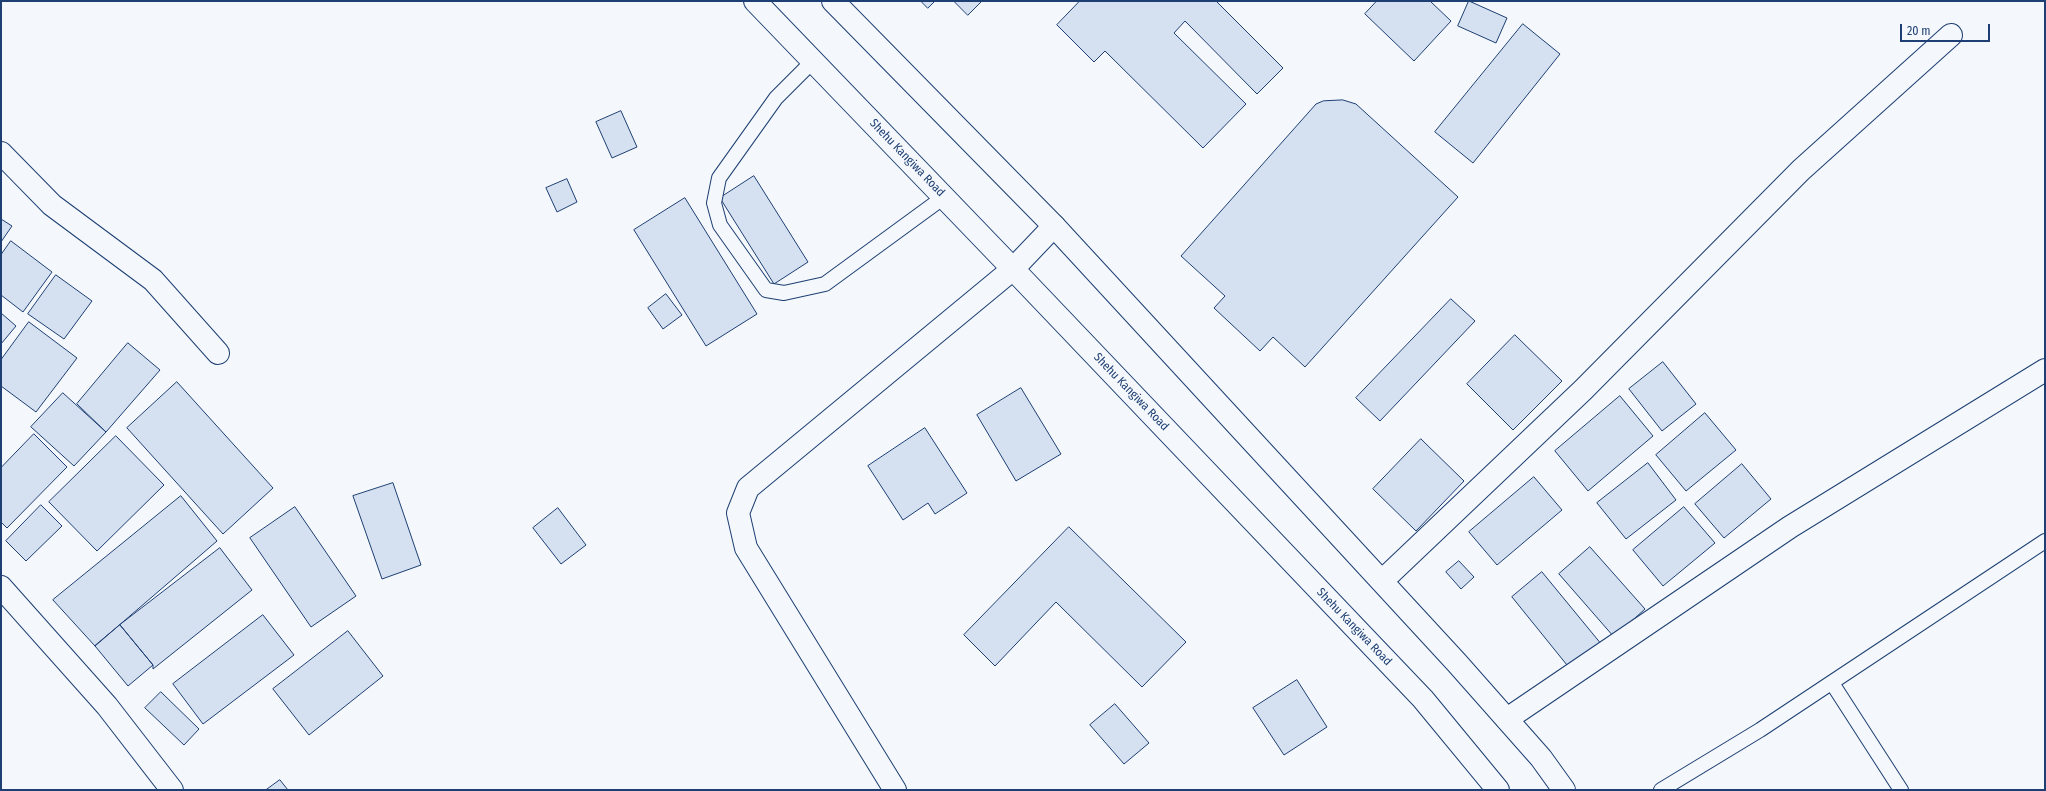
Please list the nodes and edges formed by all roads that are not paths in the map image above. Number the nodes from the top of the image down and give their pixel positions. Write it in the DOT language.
graph roads {
  1 [pos="755,1"];
  2 [pos="833,1"];
  3 [pos="1951,35"];
  4 [pos="813,61"];
  5 [pos="1,153"];
  6 [pos="944,197"];
  7 [pos="1054,226"];
  8 [pos="1013,269"];
  9 [pos="218,353"];
  10 [pos="2045,370"];
  11 [pos="2045,541"];
  12 [pos="1382,581"];
  13 [pos="1,587"];
  14 [pos="1832,683"];
  15 [pos="1507,718"];
  16 [pos="172,790"];
  17 [pos="896,790"];
  18 [pos="1498,790"];
  19 [pos="1564,790"];
  20 [pos="1661,790"];
  21 [pos="1901,790"];
  1 -- 4 [label="street, Shehu Kangiwa Road"];
  2 -- 7 [label="street"];
  3 -- 12 [label="street"];
  4 -- 6 [label="street, Shehu Kangiwa Road"];
  4 -- 6 [label="lane"];
  5 -- 9 [label="street"];
  6 -- 8 [label="street, Shehu Kangiwa Road"];
  7 -- 8 [label="street"];
  7 -- 12 [label="street"];
  8 -- 17 [label="street"];
  8 -- 18 [label="street, Shehu Kangiwa Road"];
  10 -- 15 [label="street"];
  11 -- 14 [label="lane"];
  12 -- 15 [label="street"];
  13 -- 16 [label="street"];
  14 -- 20 [label="lane"];
  14 -- 21 [label="lane"];
  15 -- 19 [label="street"];
}
